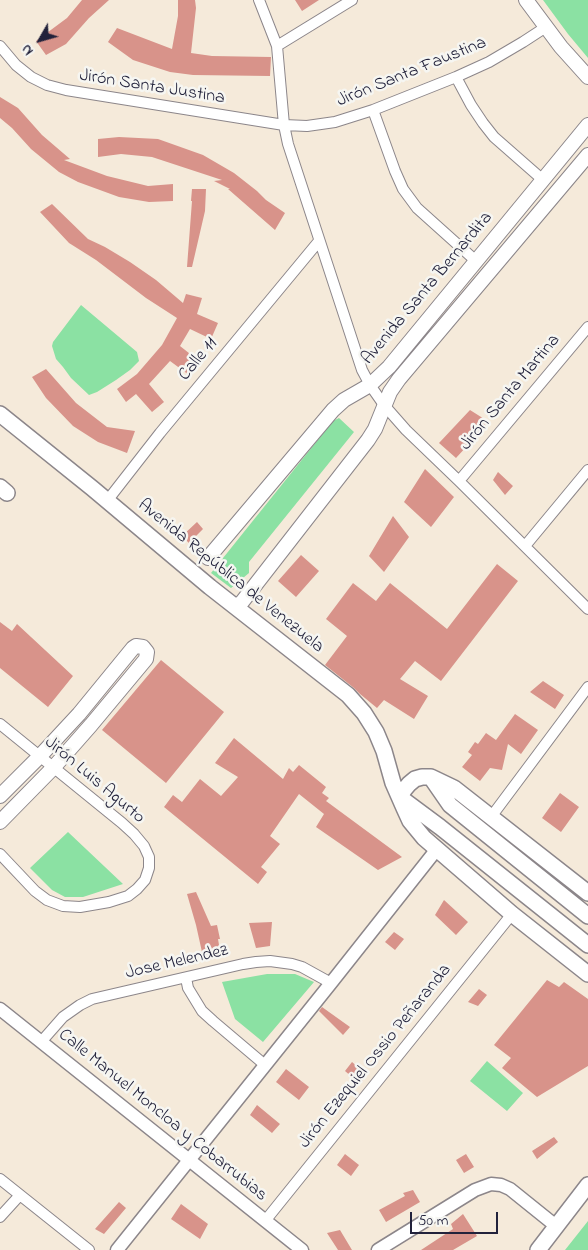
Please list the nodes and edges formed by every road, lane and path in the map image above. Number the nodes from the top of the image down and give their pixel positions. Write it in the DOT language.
graph roads {
  1 [pos="259,0"];
  2 [pos="352,0"];
  3 [pos="526,0"];
  4 [pos="546,27"];
  5 [pos="0,46"];
  6 [pos="277,46"];
  7 [pos="588,76"];
  8 [pos="456,77"];
  9 [pos="373,110"];
  10 [pos="284,125"];
  11 [pos="588,125"];
  12 [pos="588,155"];
  13 [pos="543,180"];
  14 [pos="319,241"];
  15 [pos="476,261"];
  16 [pos="588,327"];
  17 [pos="370,385"];
  18 [pos="384,406"];
  19 [pos="0,414"];
  20 [pos="588,470"];
  21 [pos="459,480"];
  22 [pos="107,501"];
  23 [pos="525,546"];
  24 [pos="208,558"];
  25 [pos="236,607"];
  26 [pos="588,609"];
  27 [pos="588,687"];
  28 [pos="0,724"];
  29 [pos="40,756"];
  30 [pos="54,767"];
  31 [pos="431,777"];
  32 [pos="0,796"];
  33 [pos="400,797"];
  34 [pos="491,817"];
  35 [pos="0,822"];
  36 [pos="436,850"];
  37 [pos="0,854"];
  38 [pos="588,893"];
  39 [pos="512,914"];
  40 [pos="588,916"];
  41 [pos="588,945"];
  42 [pos="588,974"];
  43 [pos="186,978"];
  44 [pos="331,983"];
  45 [pos="0,1009"];
  46 [pos="42,1042"];
  47 [pos="265,1065"];
  48 [pos="189,1160"];
  49 [pos="0,1179"];
  50 [pos="588,1185"];
  51 [pos="20,1194"];
  52 [pos="0,1217"];
  53 [pos="266,1220"];
  54 [pos="556,1226"];
  55 [pos="89,1250"];
  56 [pos="117,1250"];
  57 [pos="302,1250"];
  58 [pos="378,1250"];
  59 [pos="538,1250"];
  1 -- 6 [label="street"];
  2 -- 6 [label="street"];
  3 -- 4 [label="main road"];
  4 -- 7 [label="main road"];
  4 -- 8 [label="street, Jirón Santa Faustina"];
  5 -- 10 [label="street, Jirón Santa Justina"];
  6 -- 10 [label="street"];
  8 -- 9 [label="street, Jirón Santa Faustina"];
  8 -- 13 [label="street"];
  9 -- 10 [label="street, Jirón Santa Faustina"];
  9 -- 15 [label="street"];
  10 -- 14 [label="street"];
  11 -- 13 [label="main road, Avenida Santa Bernardita"];
  12 -- 18 [label="main road, Avenida Santa Bernardita"];
  13 -- 15 [label="main road, Avenida Santa Bernardita"];
  14 -- 17 [label="street"];
  14 -- 22 [label="street, Calle 11"];
  15 -- 17 [label="main road, Avenida Santa Bernardita"];
  16 -- 21 [label="street, Jirón Santa Martina"];
  17 -- 18 [label="street"];
  17 -- 24 [label="main road, Avenida Santa Bernardita"];
  18 -- 21 [label="street"];
  18 -- 25 [label="main road, Avenida Santa Bernardita"];
  19 -- 22 [label="main road, Avenida República de Venezuela"];
  20 -- 23 [label="street"];
  21 -- 23 [label="street"];
  22 -- 25 [label="main road, Avenida República de Venezuela"];
  23 -- 26 [label="street"];
  25 -- 33 [label="main road, Avenida República de Venezuela"];
  27 -- 34 [label="street"];
  28 -- 29 [label="street, Jirón Luis Agurto"];
  29 -- 30 [label="street, Jirón Luis Agurto"];
  29 -- 30 [label="main road"];
  29 -- 32 [label="main road"];
  30 -- 35 [label="main road"];
  30 -- 37 [label="street, Jirón Luis Agurto"];
  31 -- 33 [label="main road"];
  31 -- 34 [label="main road"];
  31 -- 40 [label="main road"];
  33 -- 36 [label="main road, Avenida República de Venezuela"];
  33 -- 41 [label="main road"];
  34 -- 38 [label="main road"];
  36 -- 39 [label="main road, Avenida República de Venezuela"];
  36 -- 44 [label="street"];
  39 -- 42 [label="main road, Avenida República de Venezuela"];
  39 -- 53 [label="street, Jirón Ezequiel Ossio Peñaranda"];
  43 -- 44 [label="street, Jose Melendez"];
  43 -- 46 [label="street, Jose Melendez"];
  43 -- 47 [label="street"];
  44 -- 47 [label="street"];
  45 -- 46 [label="street, Calle Manuel Moncloa y Cobarrubias"];
  46 -- 48 [label="street, Calle Manuel Moncloa y Cobarrubias"];
  47 -- 48 [label="street"];
  48 -- 53 [label="street, Calle Manuel Moncloa y Cobarrubias"];
  48 -- 56 [label="street"];
  49 -- 51 [label="street"];
  50 -- 54 [label="main road"];
  51 -- 52 [label="street"];
  51 -- 55 [label="street"];
  53 -- 57 [label="street, Calle Manuel Moncloa y Cobarrubias"];
  54 -- 58 [label="street"];
  54 -- 59 [label="main road"];
}
